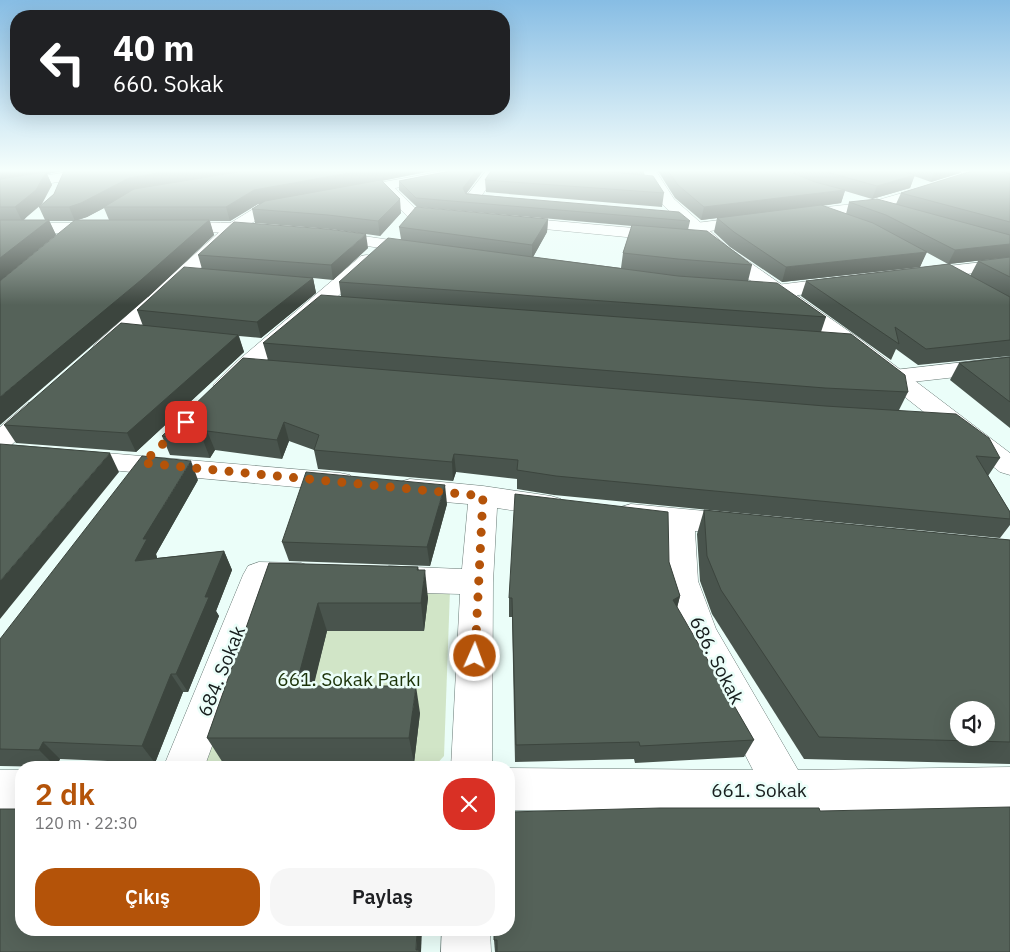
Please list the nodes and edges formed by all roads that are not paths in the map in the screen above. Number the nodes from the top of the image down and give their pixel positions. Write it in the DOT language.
graph roads {
  1 [pos="41,215"];
  2 [pos="105,215"];
  3 [pos="253,215"];
  4 [pos="420,215"];
  5 [pos="680,215"];
  6 [pos="794,215"];
  7 [pos="824,215"];
  8 [pos="789,216"];
  9 [pos="770,219"];
  10 [pos="491,220"];
  11 [pos="688,224"];
  12 [pos="850,225"];
  13 [pos="0,228"];
  14 [pos="28,228"];
  15 [pos="77,228"];
  16 [pos="116,228"];
  17 [pos="155,228"];
  18 [pos="233,228"];
  19 [pos="282,232"];
  20 [pos="310,235"];
  21 [pos="385,244"];
  22 [pos="56,245"];
  23 [pos="434,251"];
  24 [pos="923,259"];
  25 [pos="1010,264"];
  26 [pos="947,272"];
  27 [pos="184,275"];
  28 [pos="204,276"];
  29 [pos="909,276"];
  30 [pos="862,281"];
  31 [pos="970,285"];
  32 [pos="730,287"];
  33 [pos="776,291"];
  34 [pos="122,332"];
  35 [pos="151,335"];
  36 [pos="812,341"];
  37 [pos="852,344"];
  38 [pos="93,357"];
  39 [pos="1010,364"];
  40 [pos="894,377"];
  41 [pos="50,396"];
  42 [pos="207,401"];
  43 [pos="915,421"];
  44 [pos="954,423"];
  45 [pos="0,441"];
  46 [pos="164,443"];
  47 [pos="0,452"];
  48 [pos="143,463"];
  49 [pos="1010,466"];
  50 [pos="125,486"];
  51 [pos="483,496"];
  52 [pos="573,508"];
  53 [pos="602,512"];
  54 [pos="680,519"];
  55 [pos="766,528"];
  56 [pos="477,582"];
  57 [pos="186,761"];
  58 [pos="471,761"];
  59 [pos="1010,788"];
  60 [pos="515,789"];
  61 [pos="0,791"];
  62 [pos="15,791"];
  63 [pos="788,791"];
  64 [pos="466,936"];
  65 [pos="466,952"];
  1 -- 14 [label="street"];
  2 -- 15 [label="street"];
  3 -- 18 [label="street"];
  4 -- 21 [label="street"];
  5 -- 11 [label="street"];
  6 -- 8 [label="street"];
  7 -- 12 [label="street"];
  9 -- 11 [label="street"];
  10 -- 11 [label="street"];
  11 -- 33 [label="street"];
  13 -- 14 [label="street"];
  14 -- 15 [label="street"];
  15 -- 16 [label="street"];
  15 -- 22 [label="street"];
  17 -- 18 [label="street"];
  18 -- 19 [label="street"];
  18 -- 27 [label="street"];
  20 -- 21 [label="street"];
  21 -- 23 [label="street"];
  21 -- 42 [label="street"];
  24 -- 26 [label="street"];
  25 -- 26 [label="street"];
  26 -- 29 [label="street"];
  26 -- 31 [label="street"];
  27 -- 28 [label="street"];
  27 -- 34 [label="street"];
  30 -- 33 [label="street"];
  32 -- 33 [label="street"];
  33 -- 37 [label="street"];
  34 -- 35 [label="street"];
  34 -- 38 [label="street"];
  36 -- 37 [label="street"];
  37 -- 40 [label="street"];
  39 -- 40 [label="street"];
  40 -- 44 [label="street"];
  41 -- 45 [label="street"];
  43 -- 44 [label="street"];
  44 -- 49 [label="street"];
  46 -- 48 [label="street"];
  47 -- 48 [label="street"];
  48 -- 50 [label="street"];
  48 -- 51 [label="street"];
  51 -- 52 [label="street"];
  51 -- 56 [label="street"];
  53 -- 54 [label="street"];
  54 -- 55 [label="street"];
  54 -- 63 [label="street, 686. Sokak"];
  56 -- 57 [label="street, 684. Sokak"];
  56 -- 58 [label="street"];
  59 -- 63 [label="street, 661. Sokak"];
  60 -- 63 [label="street, 661. Sokak"];
  61 -- 62 [label="street"];
  64 -- 65 [label="street"];
}
